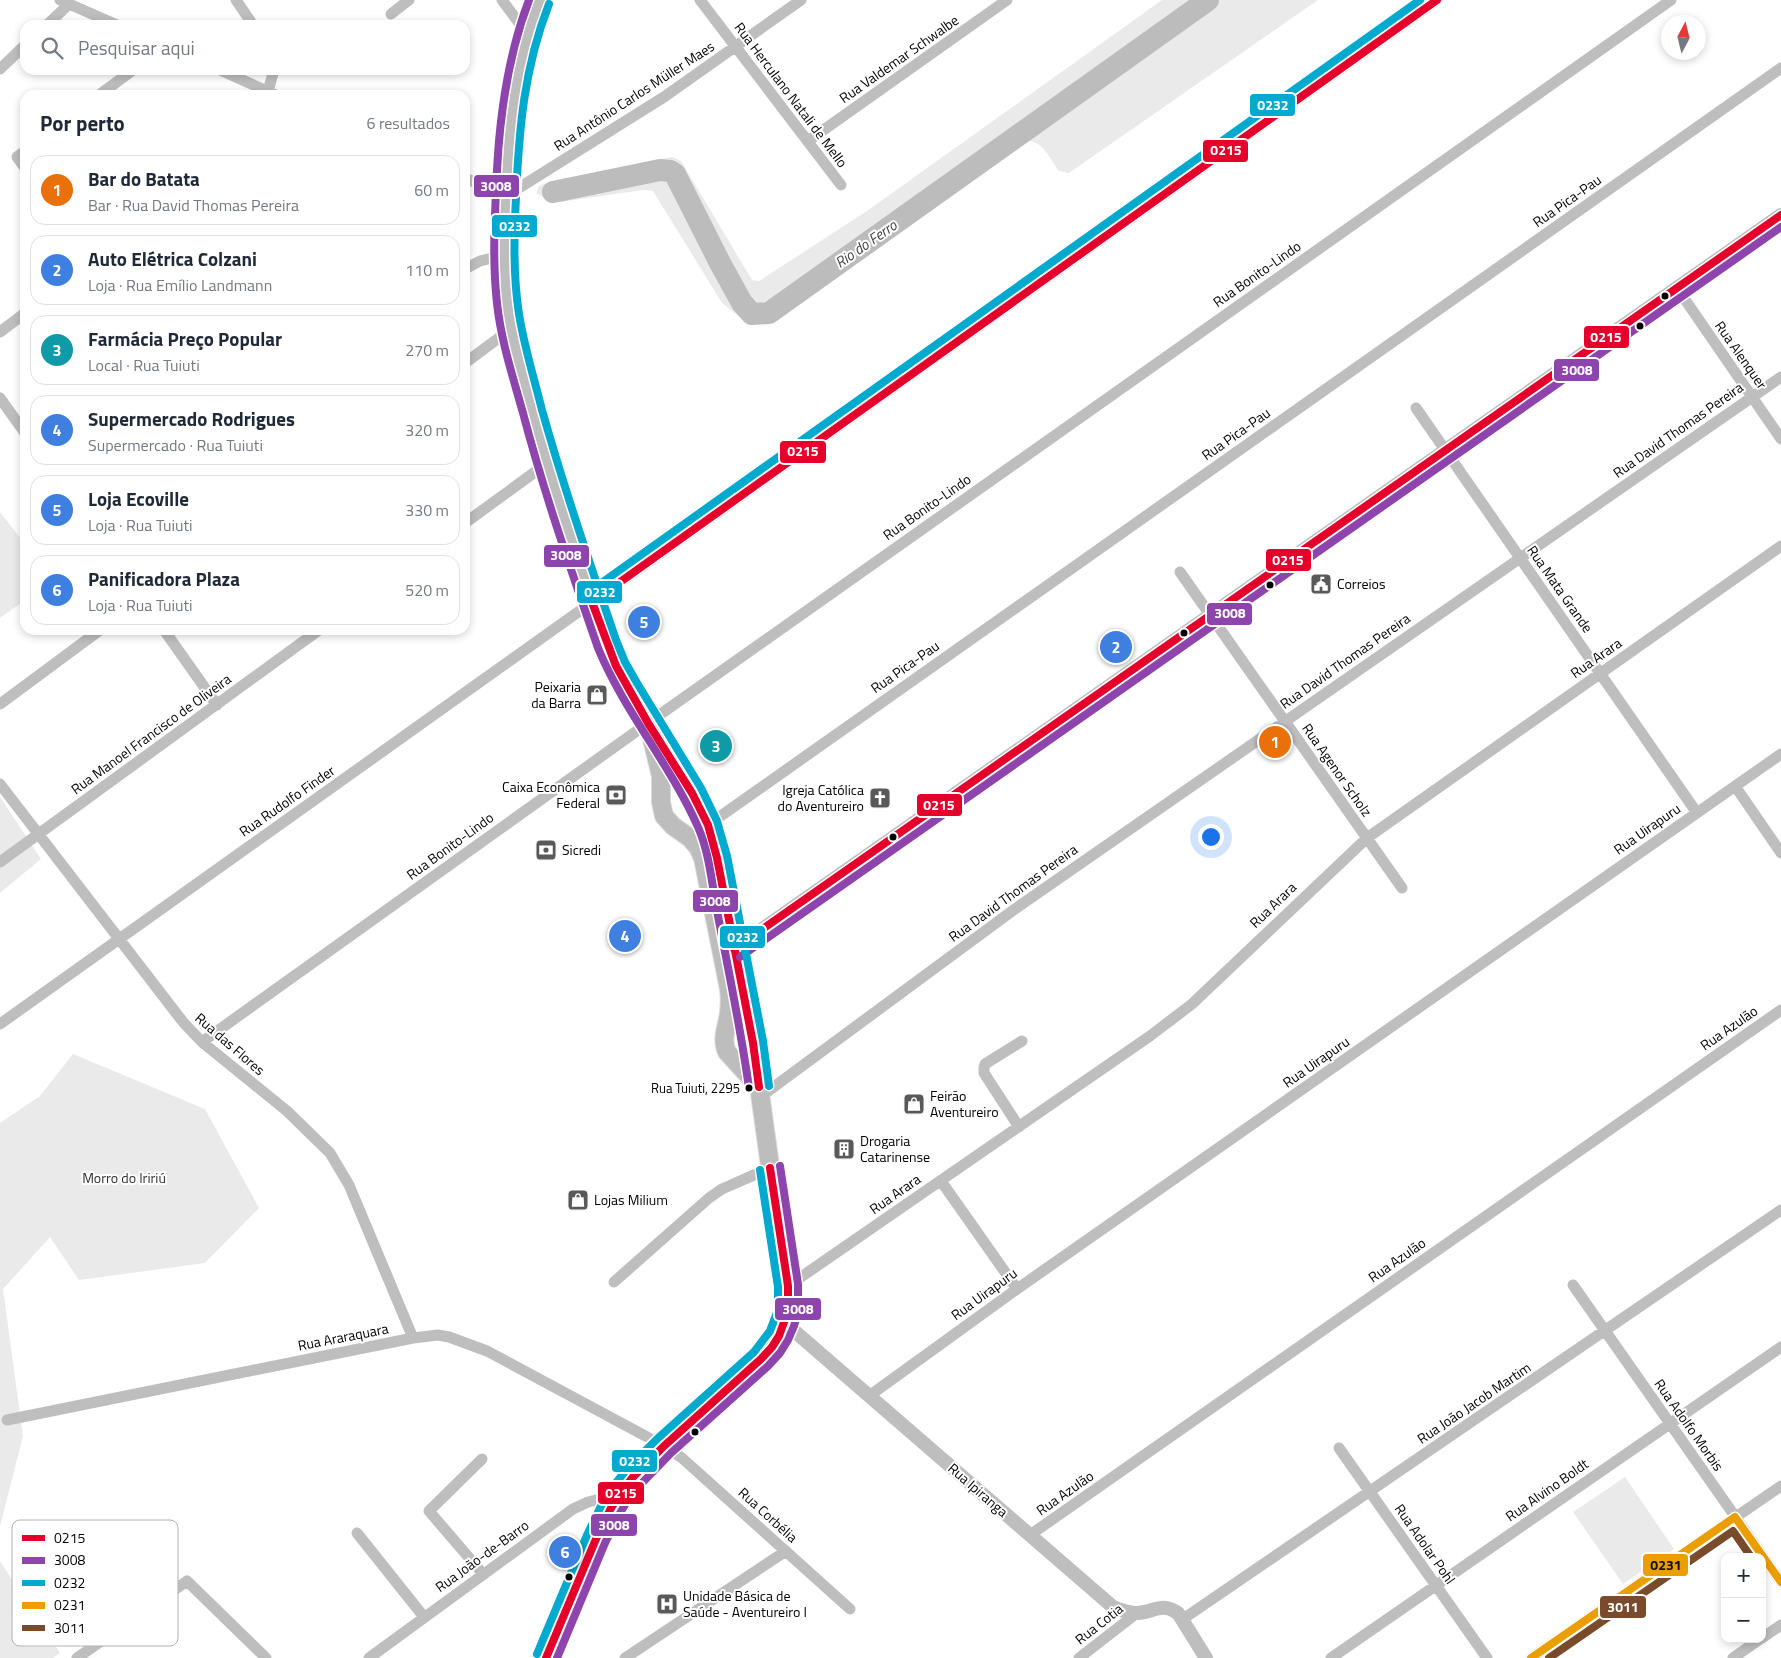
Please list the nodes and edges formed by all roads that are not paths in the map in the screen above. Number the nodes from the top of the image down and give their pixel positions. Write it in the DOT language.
graph roads {
  1 [pos="236,0"];
  2 [pos="409,0"];
  3 [pos="502,0"];
  4 [pos="540,0"];
  5 [pos="700,0"];
  6 [pos="801,0"];
  7 [pos="1008,0"];
  8 [pos="1437,0"];
  9 [pos="1670,0"];
  10 [pos="65,2"];
  11 [pos="391,14"];
  12 [pos="51,20"];
  13 [pos="106,20"];
  14 [pos="250,20"];
  15 [pos="528,35"];
  16 [pos="735,47"];
  17 [pos="20,50"];
  18 [pos="1781,68"];
  19 [pos="0,69"];
  20 [pos="126,75"];
  21 [pos="231,75"];
  22 [pos="274,75"];
  23 [pos="106,90"];
  24 [pos="265,90"];
  25 [pos="272,90"];
  26 [pos="808,142"];
  27 [pos="470,180"];
  28 [pos="841,185"];
  29 [pos="506,196"];
  30 [pos="1781,215"];
  31 [pos="504,255"];
  32 [pos="470,266"];
  33 [pos="1677,288"];
  34 [pos="20,317"];
  35 [pos="511,329"];
  36 [pos="0,332"];
  37 [pos="470,359"];
  38 [pos="1781,377"];
  39 [pos="1752,397"];
  40 [pos="0,398"];
  41 [pos="1416,408"];
  42 [pos="20,426"];
  43 [pos="1781,439"];
  44 [pos="1446,451"];
  45 [pos="546,464"];
  46 [pos="470,519"];
  47 [pos="1781,546"];
  48 [pos="1520,558"];
  49 [pos="1180,572"];
  50 [pos="592,602"];
  51 [pos="1210,616"];
  52 [pos="93,635"];
  53 [pos="168,635"];
  54 [pos="312,635"];
  55 [pos="1600,673"];
  56 [pos="0,704"];
  57 [pos="217,705"];
  58 [pos="1285,722"];
  59 [pos="648,723"];
  60 [pos="1781,754"];
  61 [pos="0,784"];
  62 [pos="1735,786"];
  63 [pos="692,793"];
  64 [pos="662,809"];
  65 [pos="1697,813"];
  66 [pos="708,825"];
  67 [pos="38,834"];
  68 [pos="1366,838"];
  69 [pos="1781,854"];
  70 [pos="0,862"];
  71 [pos="1402,888"];
  72 [pos="119,939"];
  73 [pos="734,949"];
  74 [pos="1781,1010"];
  75 [pos="0,1024"];
  76 [pos="1022,1041"];
  77 [pos="202,1042"];
  78 [pos="753,1043"];
  79 [pos="727,1052"];
  80 [pos="760,1092"];
  81 [pos="1019,1127"];
  82 [pos="770,1168"];
  83 [pos="941,1181"];
  84 [pos="1781,1210"];
  85 [pos="614,1282"];
  86 [pos="1573,1285"];
  87 [pos="788,1286"];
  88 [pos="1017,1290"];
  89 [pos="785,1323"];
  90 [pos="1605,1331"];
  91 [pos="413,1338"];
  92 [pos="1781,1347"];
  93 [pos="869,1396"];
  94 [pos="8,1420"];
  95 [pos="1670,1424"];
  96 [pos="664,1446"];
  97 [pos="1339,1448"];
  98 [pos="482,1459"];
  99 [pos="1781,1486"];
  100 [pos="1370,1492"];
  101 [pos="620,1494"];
  102 [pos="1736,1517"];
  103 [pos="357,1533"];
  104 [pos="1030,1536"];
  105 [pos="786,1551"];
  106 [pos="483,1574"];
  107 [pos="1781,1582"];
  108 [pos="1436,1585"];
  109 [pos="178,1587"];
  110 [pos="850,1609"];
  111 [pos="1137,1613"];
  112 [pos="424,1618"];
  113 [pos="1183,1619"];
  114 [pos="1781,1625"];
  115 [pos="1766,1636"];
  116 [pos="1755,1643"];
  117 [pos="94,1646"];
  118 [pos="77,1658"];
  119 [pos="266,1658"];
  120 [pos="369,1658"];
  121 [pos="546,1658"];
  122 [pos="624,1658"];
  123 [pos="1079,1658"];
  124 [pos="1206,1658"];
  125 [pos="1331,1658"];
  126 [pos="1487,1658"];
  127 [pos="1530,1658"];
  128 [pos="1733,1658"];
  1 -- 14 [label="street"];
  2 -- 11 [label="street"];
  3 -- 15 [label="street"];
  4 -- 15 [label="main road"];
  5 -- 16 [label="street, Rua Herculano Natali de Mello"];
  6 -- 16 [label="street, Rua Antônio Carlos Müller Maes"];
  7 -- 26 [label="street, Rua Valdemar Schwalbe"];
  8 -- 50 [label="street, Rua Rudolfo Finder"];
  9 -- 59 [label="street, Rua Bonito-Lindo"];
  10 -- 12 [label="street"];
  10 -- 13 [label="street"];
  15 -- 29 [label="main road"];
  16 -- 26 [label="street, Rua Herculano Natali de Mello"];
  16 -- 29 [label="street, Rua Antônio Carlos Müller Maes"];
  17 -- 19 [label="street"];
  18 -- 66 [label="street, Rua Pica-Pau"];
  20 -- 23 [label="street"];
  21 -- 24 [label="street"];
  22 -- 25 [label="street"];
  26 -- 28 [label="street, Rua Herculano Natali de Mello"];
  27 -- 29 [label="street"];
  29 -- 31 [label="main road"];
  30 -- 33 [label="street"];
  31 -- 32 [label="street"];
  31 -- 35 [label="main road"];
  33 -- 39 [label="street, Rua Alenquer"];
  33 -- 44 [label="street"];
  34 -- 36 [label="street"];
  35 -- 37 [label="street"];
  35 -- 45 [label="main road"];
  38 -- 39 [label="street, Rua David Thomas Pereira"];
  39 -- 43 [label="street, Rua Alenquer"];
  39 -- 48 [label="street, Rua David Thomas Pereira"];
  40 -- 42 [label="street"];
  41 -- 44 [label="street, Rua Mata Grande"];
  44 -- 48 [label="street, Rua Mata Grande"];
  44 -- 51 [label="street"];
  45 -- 46 [label="street"];
  45 -- 50 [label="main road"];
  47 -- 55 [label="street, Rua Arara"];
  48 -- 55 [label="street, Rua Mata Grande"];
  48 -- 58 [label="street, Rua David Thomas Pereira"];
  49 -- 51 [label="street, Rua Agenor Scholz"];
  50 -- 59 [label="main road"];
  50 -- 72 [label="street, Rua Rudolfo Finder"];
  51 -- 58 [label="street, Rua Agenor Scholz"];
  51 -- 73 [label="street"];
  52 -- 56 [label="street"];
  53 -- 57 [label="street"];
  54 -- 57 [label="street, Rua Manoel Francisco de Oliveira"];
  55 -- 65 [label="street, Rua Mata Grande"];
  55 -- 68 [label="street, Rua Arara"];
  57 -- 67 [label="street, Rua Manoel Francisco de Oliveira"];
  58 -- 68 [label="street, Rua Agenor Scholz"];
  58 -- 80 [label="street, Rua David Thomas Pereira"];
  59 -- 63 [label="main road"];
  59 -- 64 [label="main road"];
  59 -- 77 [label="street, Rua Bonito-Lindo"];
  60 -- 62 [label="street, Rua Uirapuru"];
  61 -- 67 [label="street, Rua das Flores"];
  62 -- 65 [label="street, Rua Uirapuru"];
  62 -- 69 [label="street"];
  63 -- 64 [label="main road"];
  63 -- 66 [label="main road"];
  64 -- 79 [label="main road"];
  65 -- 88 [label="street, Rua Uirapuru"];
  66 -- 73 [label="main road"];
  67 -- 70 [label="street, Rua Manoel Francisco de Oliveira"];
  67 -- 72 [label="street, Rua das Flores"];
  68 -- 71 [label="street, Rua Agenor Scholz"];
  68 -- 81 [label="street, Rua Arara"];
  72 -- 75 [label="street, Rua Rudolfo Finder"];
  72 -- 77 [label="street, Rua das Flores"];
  73 -- 78 [label="main road"];
  74 -- 104 [label="street, Rua Azulão"];
  76 -- 81 [label="street"];
  77 -- 91 [label="street, Rua das Flores"];
  78 -- 79 [label="main road"];
  78 -- 80 [label="main road"];
  79 -- 80 [label="main road"];
  80 -- 82 [label="main road"];
  81 -- 83 [label="street, Rua Arara"];
  82 -- 85 [label="street"];
  82 -- 87 [label="main road"];
  83 -- 87 [label="street, Rua Arara"];
  83 -- 88 [label="street"];
  84 -- 90 [label="street, Rua João Jacob Martim"];
  86 -- 90 [label="street, Rua Adolfo Morbis"];
  87 -- 89 [label="main road"];
  88 -- 93 [label="street, Rua Uirapuru"];
  89 -- 93 [label="street, Rua Ipiranga"];
  89 -- 96 [label="main road"];
  90 -- 95 [label="street, Rua Adolfo Morbis"];
  90 -- 100 [label="street, Rua João Jacob Martim"];
  91 -- 94 [label="street, Rua Araraquara"];
  91 -- 96 [label="street, Rua Araraquara"];
  92 -- 95 [label="street, Rua Alvino Boldt"];
  93 -- 104 [label="street, Rua Ipiranga"];
  95 -- 102 [label="street, Rua Adolfo Morbis"];
  95 -- 108 [label="street, Rua Alvino Boldt"];
  96 -- 101 [label="main road"];
  96 -- 105 [label="street, Rua Corbélia"];
  97 -- 100 [label="street, Rua Adolar Pohl"];
  98 -- 106 [label="street"];
  99 -- 102 [label="street"];
  100 -- 108 [label="street, Rua Adolar Pohl"];
  100 -- 113 [label="street, Rua João Jacob Martim"];
  101 -- 106 [label="street, Rua João-de-Barro"];
  101 -- 121 [label="main road"];
  102 -- 107 [label="street, Rua Adolfo Morbis"];
  102 -- 127 [label="street"];
  103 -- 112 [label="street"];
  104 -- 111 [label="street, Rua Ipiranga"];
  105 -- 110 [label="street, Rua Corbélia"];
  105 -- 122 [label="street"];
  106 -- 112 [label="street, Rua João-de-Barro"];
  108 -- 125 [label="street, Rua Alvino Boldt"];
  108 -- 126 [label="street, Rua Adolar Pohl"];
  109 -- 119 [label="street"];
  111 -- 113 [label="street, Rua Ipiranga"];
  111 -- 123 [label="street, Rua Cotia"];
  112 -- 120 [label="street, Rua João-de-Barro"];
  113 -- 124 [label="street"];
  114 -- 115 [label="street"];
  116 -- 128 [label="street"];
  117 -- 118 [label="street"];
}
